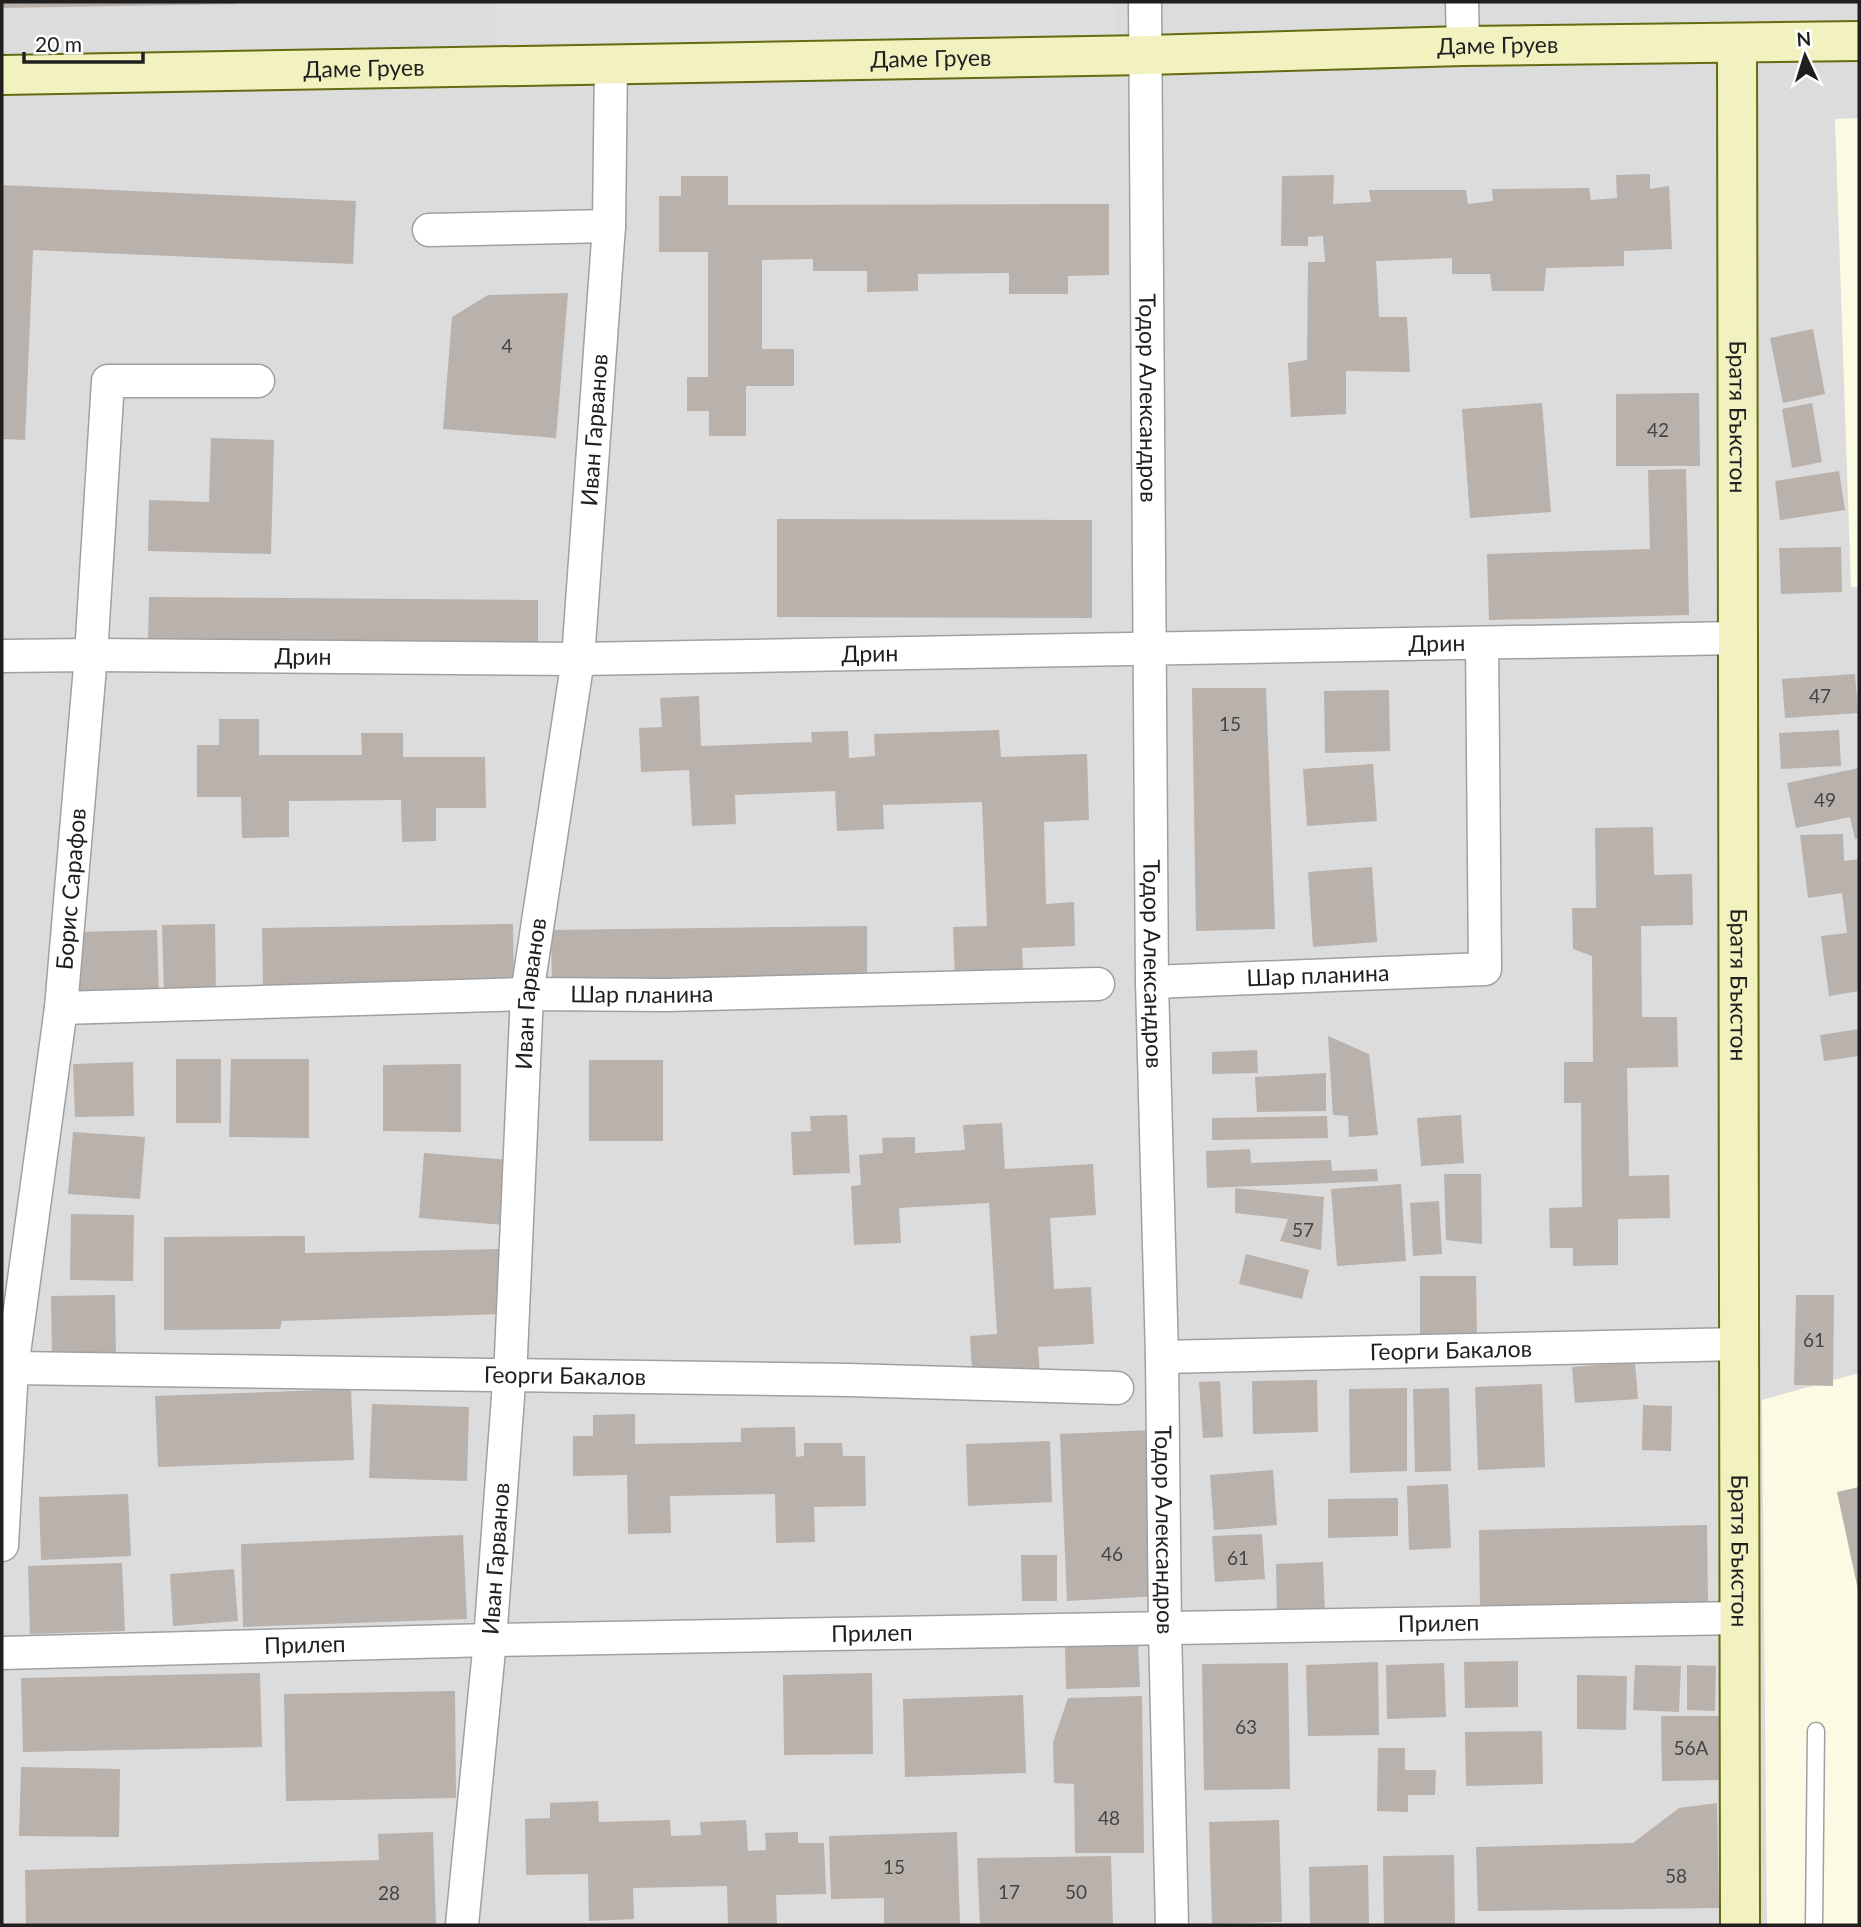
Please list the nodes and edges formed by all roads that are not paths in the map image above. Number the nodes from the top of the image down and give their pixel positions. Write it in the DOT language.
graph roads {
  1 [pos="1145,2"];
  2 [pos="1462,2"];
  3 [pos="1859,41"];
  4 [pos="1737,43"];
  5 [pos="1463,46"];
  6 [pos="1146,55"];
  7 [pos="611,63"];
  8 [pos="2,75"];
  9 [pos="609,226"];
  10 [pos="429,230"];
  11 [pos="258,381"];
  12 [pos="1739,638"];
  13 [pos="1482,643"];
  14 [pos="1150,648"];
  15 [pos="91,654"];
  16 [pos="2,656"];
  17 [pos="579,659"];
  18 [pos="1152,982"];
  19 [pos="1098,984"];
  20 [pos="527,994"];
  21 [pos="61,1008"];
  22 [pos="1740,1344"];
  23 [pos="1162,1357"];
  24 [pos="12,1368"];
  25 [pos="508,1375"];
  26 [pos="1117,1388"];
  27 [pos="2,1545"];
  28 [pos="1740,1618"];
  29 [pos="1165,1629"];
  30 [pos="490,1640"];
  31 [pos="2,1653"];
  32 [pos="1816,1731"];
  33 [pos="462,1925"];
  34 [pos="1172,1925"];
  35 [pos="1740,1925"];
  36 [pos="1814,1925"];
  1 -- 6 [label="street, Тодор Александров"];
  2 -- 5 [label="street"];
  3 -- 4 [label="street, Даме Груев"];
  4 -- 5 [label="street, Даме Груев"];
  4 -- 12 [label="street, Братя Бъкстон"];
  5 -- 6 [label="street, Даме Груев"];
  6 -- 7 [label="street, Даме Груев"];
  6 -- 14 [label="street, Тодор Александров"];
  7 -- 8 [label="street, Даме Груев"];
  7 -- 9 [label="street, Иван Гарванов"];
  9 -- 10 [label="street"];
  9 -- 17 [label="street, Иван Гарванов"];
  11 -- 15 [label="street, Борис Сарафов"];
  12 -- 13 [label="street, Дрин"];
  12 -- 22 [label="street, Братя Бъкстон"];
  13 -- 14 [label="street, Дрин"];
  13 -- 18 [label="street, Шар планина"];
  14 -- 17 [label="street, Дрин"];
  14 -- 18 [label="street, Тодор Александров"];
  15 -- 16 [label="street, Дрин"];
  15 -- 17 [label="street, Дрин"];
  15 -- 21 [label="street, Борис Сарафов"];
  17 -- 20 [label="street, Иван Гарванов"];
  18 -- 23 [label="street, Тодор Александров"];
  19 -- 20 [label="street, Шар планина"];
  20 -- 21 [label="street, Шар планина"];
  20 -- 25 [label="street, Иван Гарванов"];
  21 -- 24 [label="street, Борис Сарафов"];
  22 -- 23 [label="street, Георги Бакалов"];
  22 -- 28 [label="street, Братя Бъкстон"];
  23 -- 29 [label="street, Тодор Александров"];
  24 -- 25 [label="street, Георги Бакалов"];
  24 -- 27 [label="street, Борис Сарафов"];
  25 -- 26 [label="street, Георги Бакалов"];
  25 -- 30 [label="street, Иван Гарванов"];
  28 -- 29 [label="street, Прилеп"];
  28 -- 35 [label="street, Братя Бъкстон"];
  29 -- 30 [label="street, Прилеп"];
  29 -- 34 [label="street, Тодор Александров"];
  30 -- 31 [label="street, Прилеп"];
  30 -- 33 [label="street, Иван Гарванов"];
  32 -- 36 [label="lane"];
}
